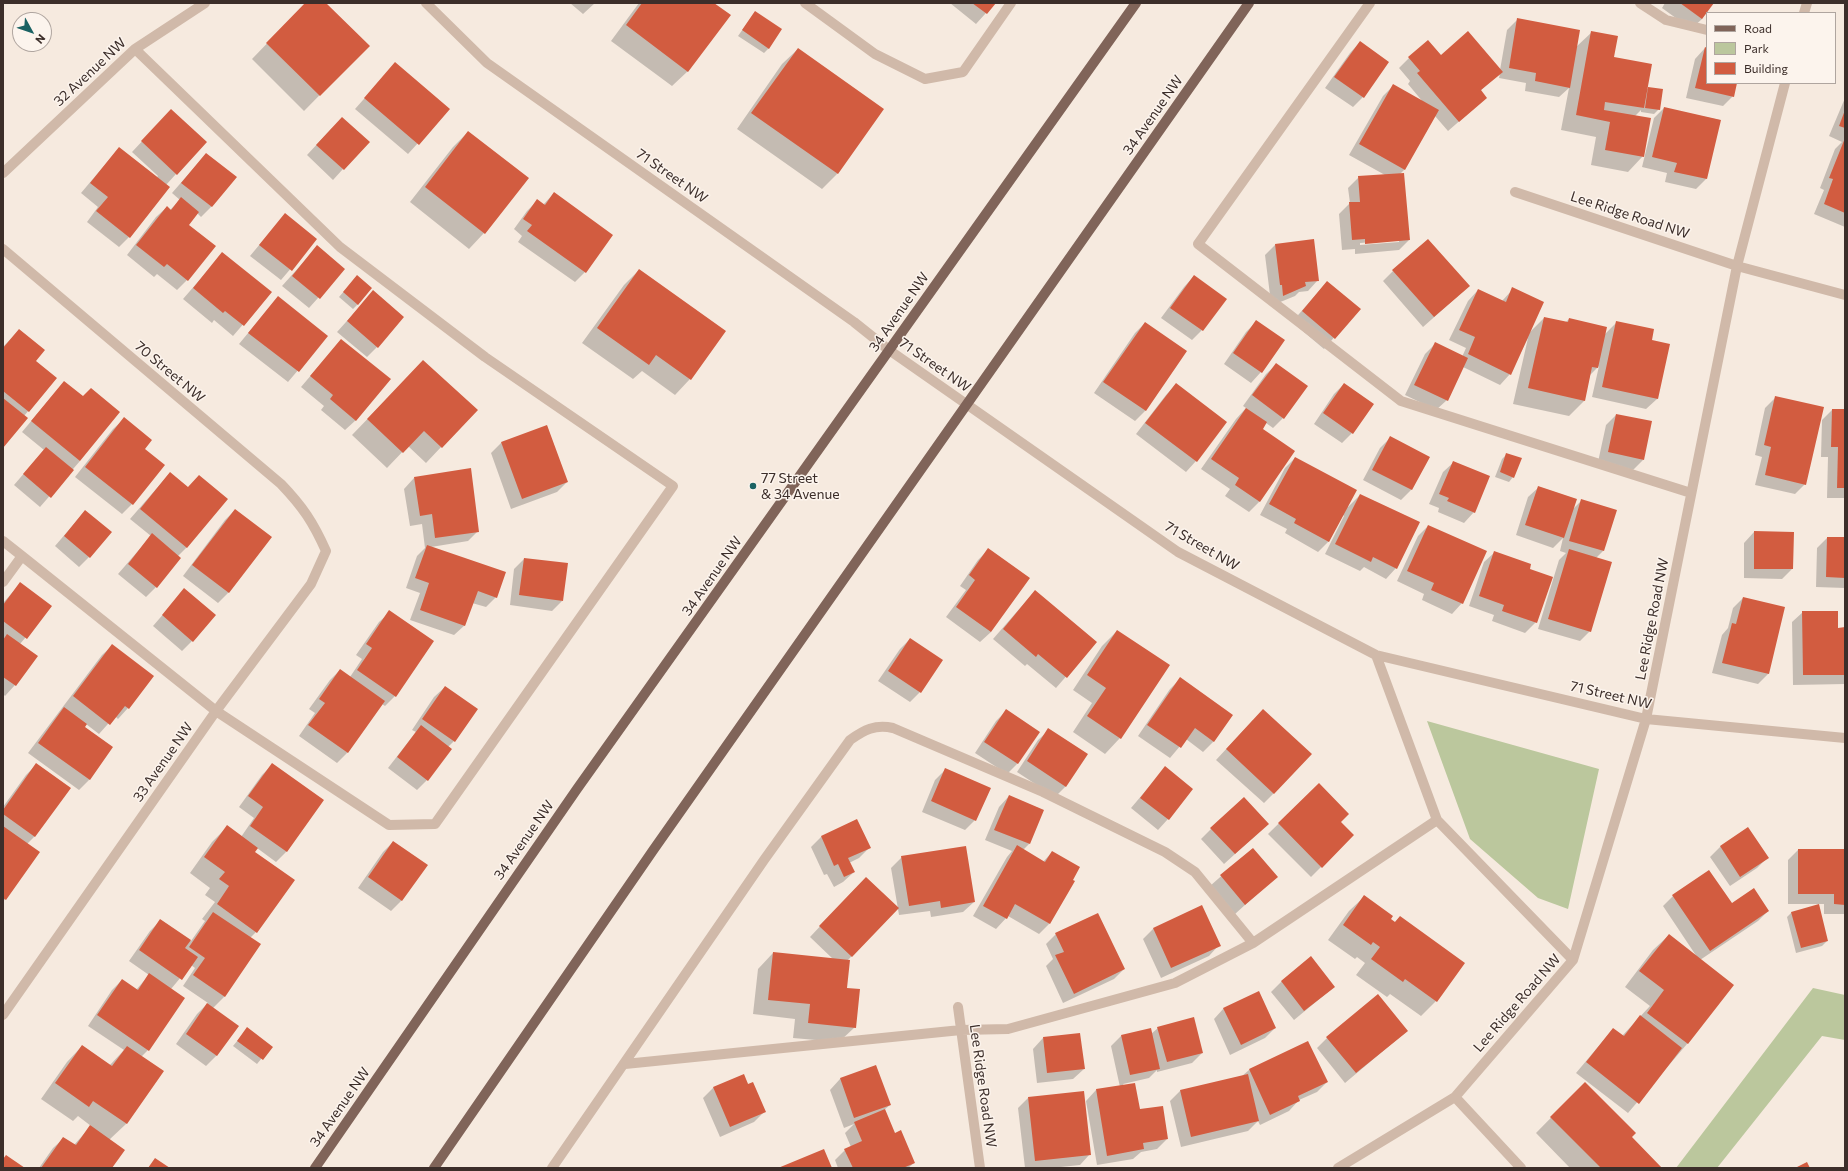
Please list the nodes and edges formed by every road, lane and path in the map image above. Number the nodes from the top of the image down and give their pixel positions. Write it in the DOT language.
graph roads {
  1 [pos="205,3"];
  2 [pos="426,3"];
  3 [pos="805,3"];
  4 [pos="1011,3"];
  5 [pos="1136,3"];
  6 [pos="1249,3"];
  7 [pos="1370,3"];
  8 [pos="1640,3"];
  9 [pos="1706,30"];
  10 [pos="135,49"];
  11 [pos="1785,84"];
  12 [pos="3,173"];
  13 [pos="1515,192"];
  14 [pos="3,249"];
  15 [pos="1737,266"];
  16 [pos="1845,295"];
  17 [pos="889,350"];
  18 [pos="966,404"];
  19 [pos="1691,493"];
  20 [pos="313,522"];
  21 [pos="3,541"];
  22 [pos="22,556"];
  23 [pos="3,582"];
  24 [pos="1376,655"];
  25 [pos="216,711"];
  26 [pos="1646,719"];
  27 [pos="1845,738"];
  28 [pos="1437,820"];
  29 [pos="1253,943"];
  30 [pos="1573,960"];
  31 [pos="958,1007"];
  32 [pos="3,1015"];
  33 [pos="961,1030"];
  34 [pos="625,1064"];
  35 [pos="1455,1097"];
  36 [pos="315,1168"];
  37 [pos="434,1168"];
  38 [pos="552,1168"];
  39 [pos="980,1168"];
  40 [pos="1338,1168"];
  41 [pos="1520,1168"];
  1 -- 10 [label="street, 32 Avenue NW"];
  2 -- 17 [label="street, 71 Street NW"];
  3 -- 4 [label="street"];
  5 -- 17 [label="main road, 34 Avenue NW"];
  6 -- 18 [label="main road, 34 Avenue NW"];
  7 -- 19 [label="street"];
  8 -- 9 [label="street"];
  10 -- 12 [label="street, 32 Avenue NW"];
  10 -- 25 [label="street"];
  11 -- 15 [label="street, Lee Ridge Road NW"];
  13 -- 15 [label="street, Lee Ridge Road NW"];
  14 -- 20 [label="street, 70 Street NW"];
  15 -- 16 [label="street, Lee Ridge Road NW"];
  15 -- 19 [label="street, Lee Ridge Road NW"];
  17 -- 18 [label="street, 71 Street NW"];
  17 -- 36 [label="main road, 34 Avenue NW"];
  18 -- 24 [label="street, 71 Street NW"];
  18 -- 37 [label="main road, 34 Avenue NW"];
  19 -- 26 [label="street, Lee Ridge Road NW"];
  20 -- 25 [label="street, 33 Avenue NW"];
  21 -- 22 [label="street"];
  22 -- 23 [label="street"];
  22 -- 25 [label="street"];
  24 -- 26 [label="street, 71 Street NW"];
  24 -- 28 [label="street"];
  25 -- 32 [label="street, 33 Avenue NW"];
  26 -- 27 [label="street, 71 Street NW"];
  26 -- 30 [label="street, Lee Ridge Road NW"];
  28 -- 29 [label="street"];
  28 -- 30 [label="street"];
  29 -- 33 [label="street"];
  29 -- 34 [label="street"];
  30 -- 35 [label="street, Lee Ridge Road NW"];
  31 -- 33 [label="street, Lee Ridge Road NW"];
  33 -- 34 [label="street"];
  33 -- 39 [label="street, Lee Ridge Road NW"];
  34 -- 38 [label="street"];
  35 -- 40 [label="street, Lee Ridge Road NW"];
  35 -- 41 [label="street"];
}
